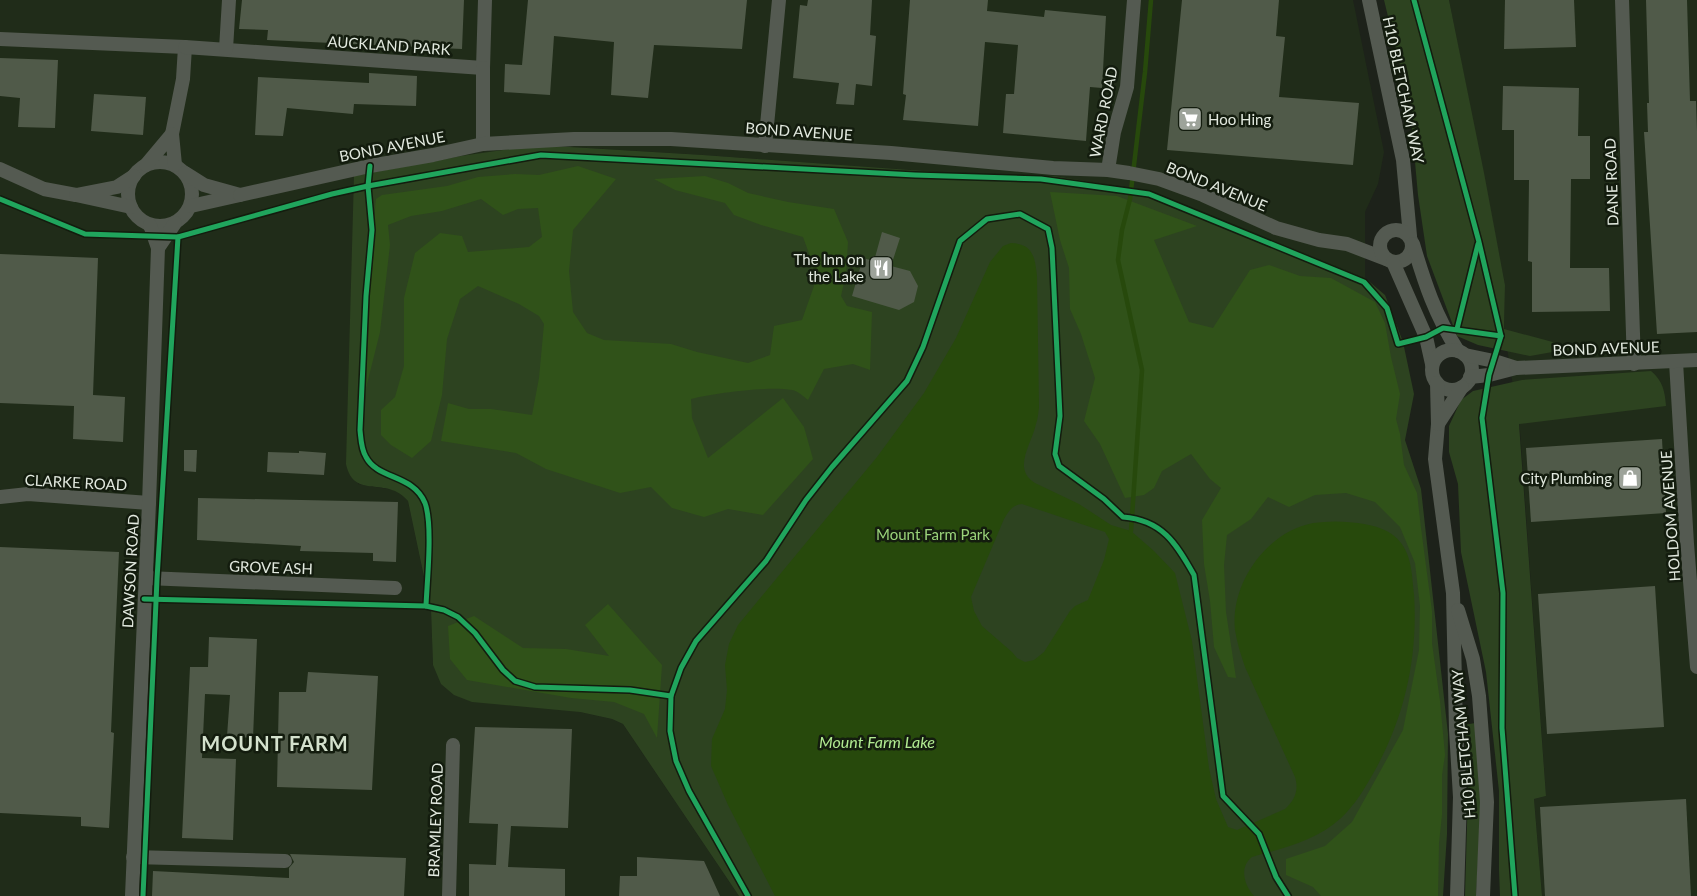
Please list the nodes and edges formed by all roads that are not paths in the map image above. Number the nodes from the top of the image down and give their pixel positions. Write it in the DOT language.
graph roads {
  1 [pos="229,0"];
  2 [pos="485,0"];
  3 [pos="779,0"];
  4 [pos="1134,0"];
  5 [pos="1369,0"];
  6 [pos="1622,0"];
  7 [pos="0,39"];
  8 [pos="185,47"];
  9 [pos="226,49"];
  10 [pos="483,68"];
  11 [pos="172,134"];
  12 [pos="483,144"];
  13 [pos="764,146"];
  14 [pos="146,165"];
  15 [pos="0,169"];
  16 [pos="180,169"];
  17 [pos="1108,170"];
  18 [pos="134,176"];
  19 [pos="1406,187"];
  20 [pos="76,195"];
  21 [pos="240,195"];
  22 [pos="131,206"];
  23 [pos="191,206"];
  24 [pos="175,223"];
  25 [pos="150,225"];
  26 [pos="1395,229"];
  27 [pos="1382,237"];
  28 [pos="1411,240"];
  29 [pos="1347,244"];
  30 [pos="158,248"];
  31 [pos="1390,260"];
  32 [pos="1462,353"];
  33 [pos="1697,360"];
  34 [pos="1676,362"];
  35 [pos="1432,364"];
  36 [pos="1634,364"];
  37 [pos="1516,368"];
  38 [pos="1466,382"];
  39 [pos="1436,383"];
  40 [pos="1438,424"];
  41 [pos="0,497"];
  42 [pos="150,503"];
  43 [pos="146,578"];
  44 [pos="395,588"];
  45 [pos="1453,593"];
  46 [pos="1697,668"];
  47 [pos="454,745"];
  48 [pos="134,858"];
  49 [pos="285,861"];
  50 [pos="132,896"];
  51 [pos="449,896"];
  52 [pos="1457,896"];
  53 [pos="1483,896"];
  1 -- 9 [label="street"];
  2 -- 10 [label="street"];
  3 -- 13 [label="street"];
  4 -- 17 [label="street, WARD ROAD"];
  5 -- 19 [label="street, H10 BLETCHAM WAY"];
  6 -- 36 [label="street, DANE ROAD"];
  7 -- 8 [label="street, AUCKLAND PARK"];
  8 -- 9 [label="street, AUCKLAND PARK"];
  8 -- 11 [label="street"];
  9 -- 10 [label="street, AUCKLAND PARK"];
  10 -- 12 [label="street"];
  11 -- 14 [label="street"];
  11 -- 16 [label="street"];
  12 -- 13 [label="street, BOND AVENUE"];
  12 -- 21 [label="street, BOND AVENUE"];
  13 -- 17 [label="street, BOND AVENUE"];
  14 -- 16 [label="street"];
  14 -- 18 [label="street"];
  15 -- 20 [label="street"];
  16 -- 21 [label="street, BOND AVENUE"];
  16 -- 23 [label="street"];
  17 -- 29 [label="street, BOND AVENUE"];
  18 -- 20 [label="street"];
  18 -- 22 [label="street"];
  19 -- 26 [label="street, H10 BLETCHAM WAY"];
  19 -- 28 [label="street, H10 BLETCHAM WAY"];
  20 -- 22 [label="street"];
  21 -- 23 [label="street, BOND AVENUE"];
  22 -- 25 [label="street"];
  23 -- 24 [label="street"];
  24 -- 25 [label="street"];
  24 -- 30 [label="street"];
  25 -- 30 [label="street, DAWSON ROAD"];
  26 -- 27 [label="street"];
  26 -- 28 [label="street"];
  27 -- 29 [label="street, BOND AVENUE"];
  27 -- 31 [label="street"];
  28 -- 31 [label="street"];
  28 -- 32 [label="street, H10 BLETCHAM WAY"];
  29 -- 31 [label="street, BOND AVENUE"];
  30 -- 42 [label="street, DAWSON ROAD"];
  31 -- 35 [label="street"];
  32 -- 35 [label="street"];
  32 -- 37 [label="street, BOND AVENUE"];
  32 -- 38 [label="street"];
  33 -- 34 [label="street, BOND AVENUE"];
  34 -- 36 [label="street, BOND AVENUE"];
  34 -- 46 [label="street, HOLDOM AVENUE"];
  35 -- 39 [label="street"];
  36 -- 37 [label="street, BOND AVENUE"];
  37 -- 38 [label="street, BOND AVENUE"];
  38 -- 39 [label="street"];
  38 -- 40 [label="street, H10 BLETCHAM WAY"];
  39 -- 40 [label="street, H10 BLETCHAM WAY"];
  40 -- 45 [label="street, H10 BLETCHAM WAY"];
  41 -- 42 [label="street, CLARKE ROAD"];
  42 -- 43 [label="street, DAWSON ROAD"];
  43 -- 44 [label="street, GROVE ASH"];
  43 -- 48 [label="street, DAWSON ROAD"];
  45 -- 52 [label="street, H10 BLETCHAM WAY"];
  45 -- 53 [label="street, H10 BLETCHAM WAY"];
  47 -- 51 [label="street, BRAMLEY ROAD"];
  48 -- 49 [label="street"];
  48 -- 50 [label="street, DAWSON ROAD"];
}
